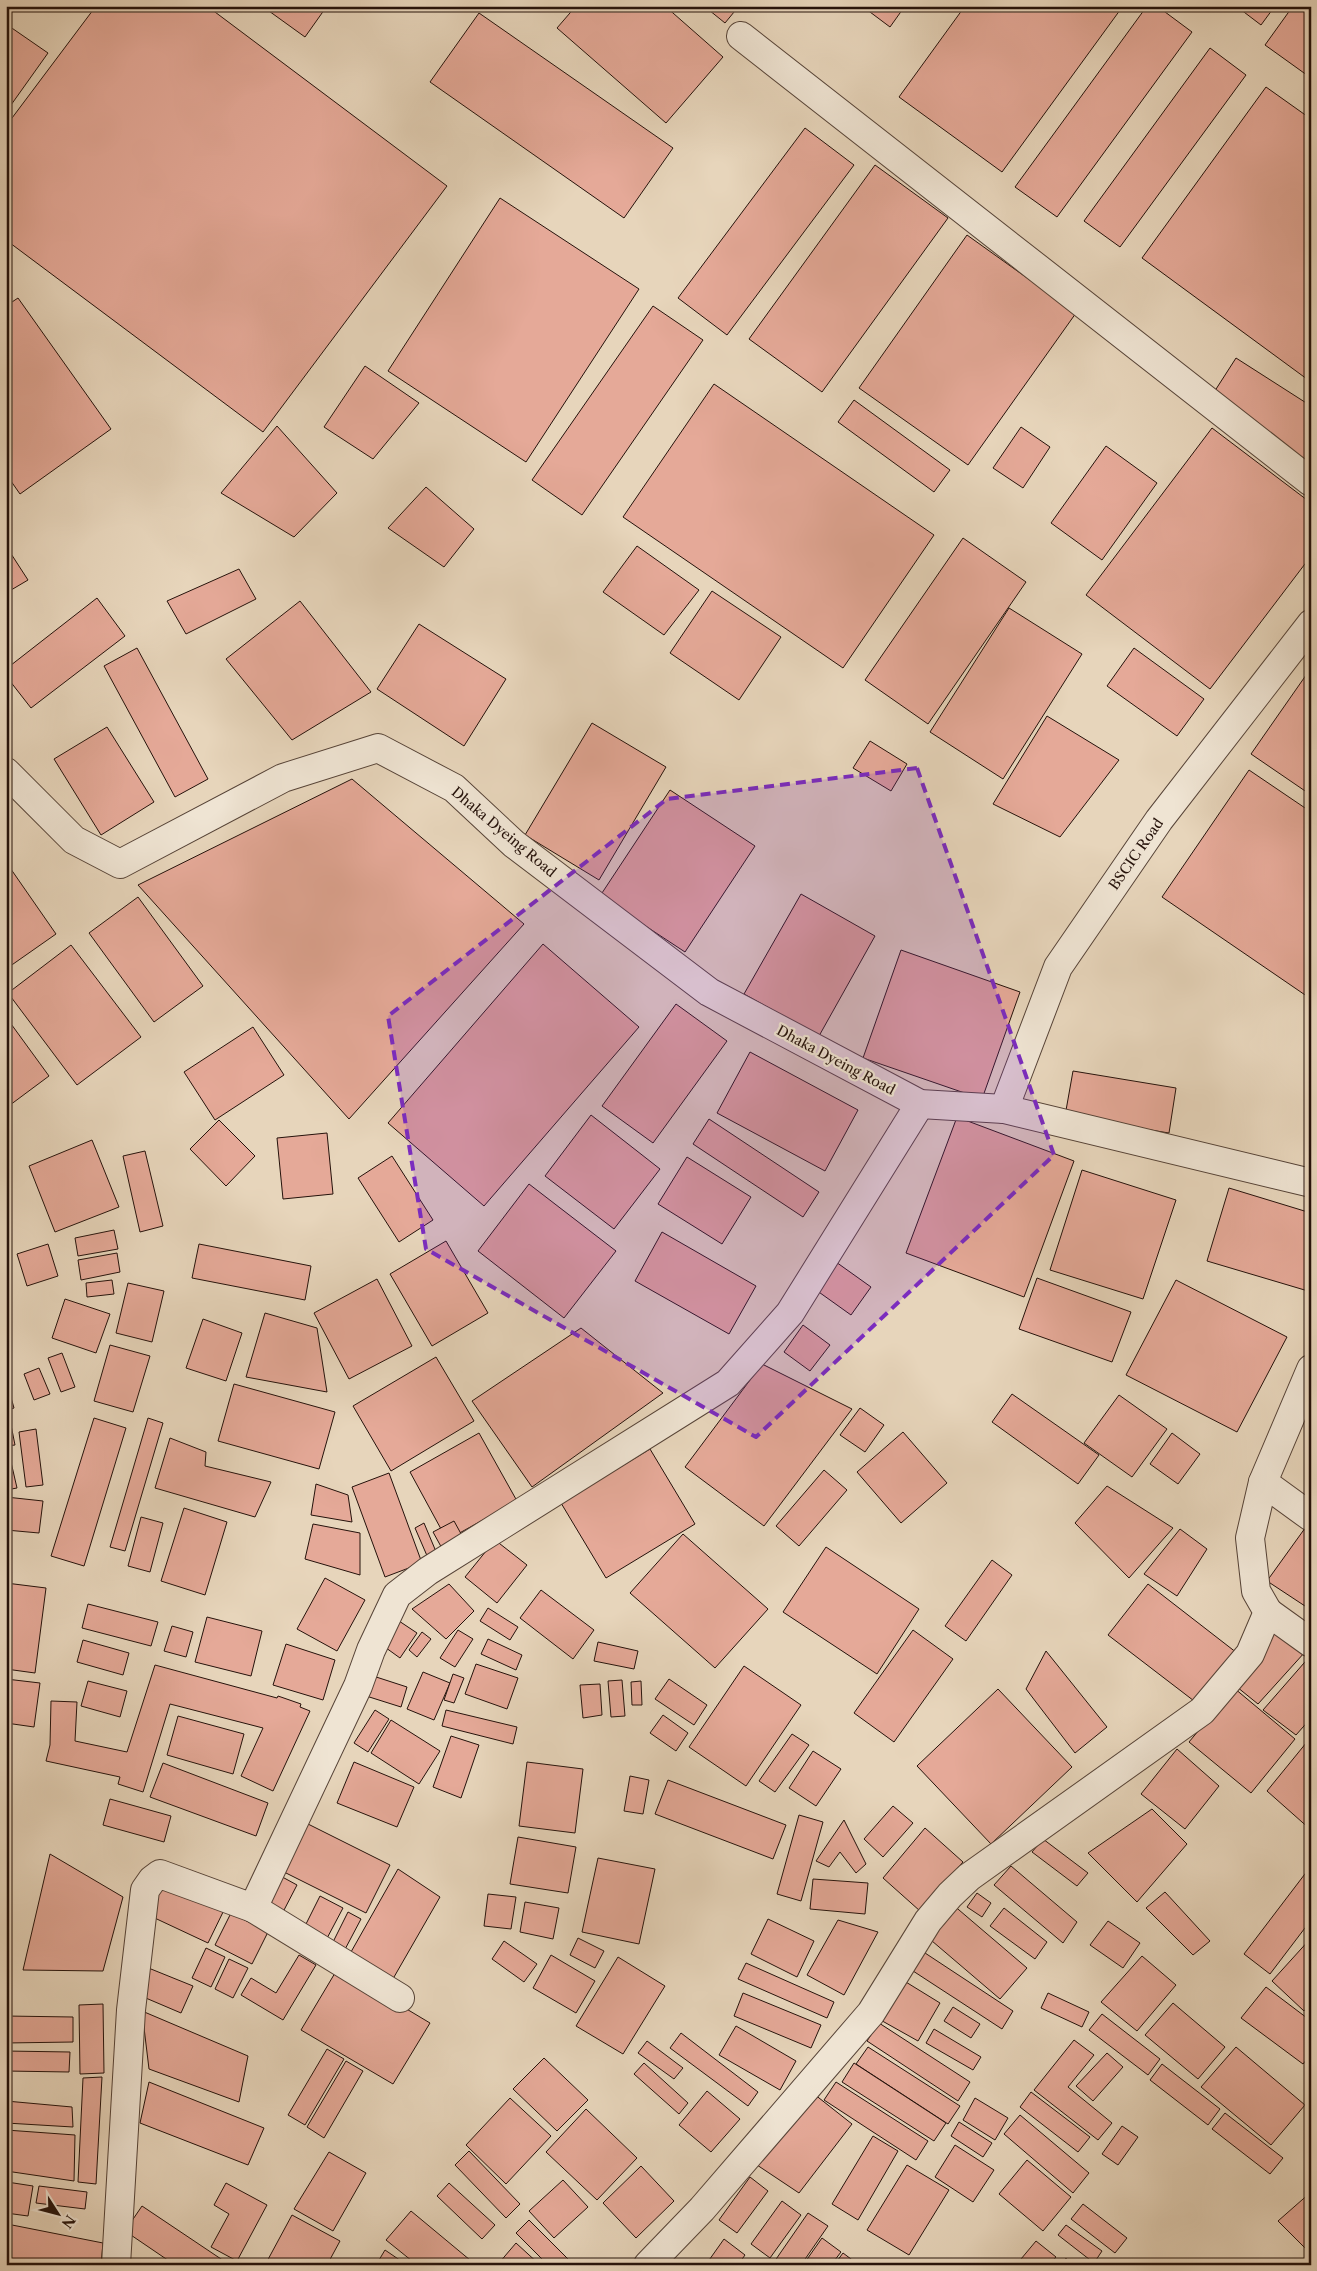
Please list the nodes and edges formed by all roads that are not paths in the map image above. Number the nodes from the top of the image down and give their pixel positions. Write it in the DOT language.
graph roads {
  1 [pos="741,36"];
  2 [pos="1311,482"];
  3 [pos="1311,624"];
  4 [pos="6,772"];
  5 [pos="920,1104"];
  6 [pos="1004,1108"];
  7 [pos="1311,1182"];
  8 [pos="1311,1369"];
  9 [pos="1263,1482"];
  10 [pos="1311,1517"];
  11 [pos="1268,1612"];
  12 [pos="1311,1643"];
  13 [pos="253,1908"];
  14 [pos="400,1998"];
  15 [pos="116,2265"];
  16 [pos="648,2265"];
  1 -- 2 [label="street"];
  3 -- 6 [label="street, BSCIC Road"];
  4 -- 5 [label="street, Dhaka Dyeing Road"];
  5 -- 6 [label="street, Dhaka Dyeing Road"];
  5 -- 13 [label="street"];
  6 -- 7 [label="street, Dhaka Dyeing Road"];
  8 -- 9 [label="street"];
  9 -- 10 [label="street"];
  9 -- 11 [label="street"];
  11 -- 12 [label="street"];
  11 -- 16 [label="street"];
  13 -- 14 [label="street"];
  13 -- 15 [label="street"];
}
